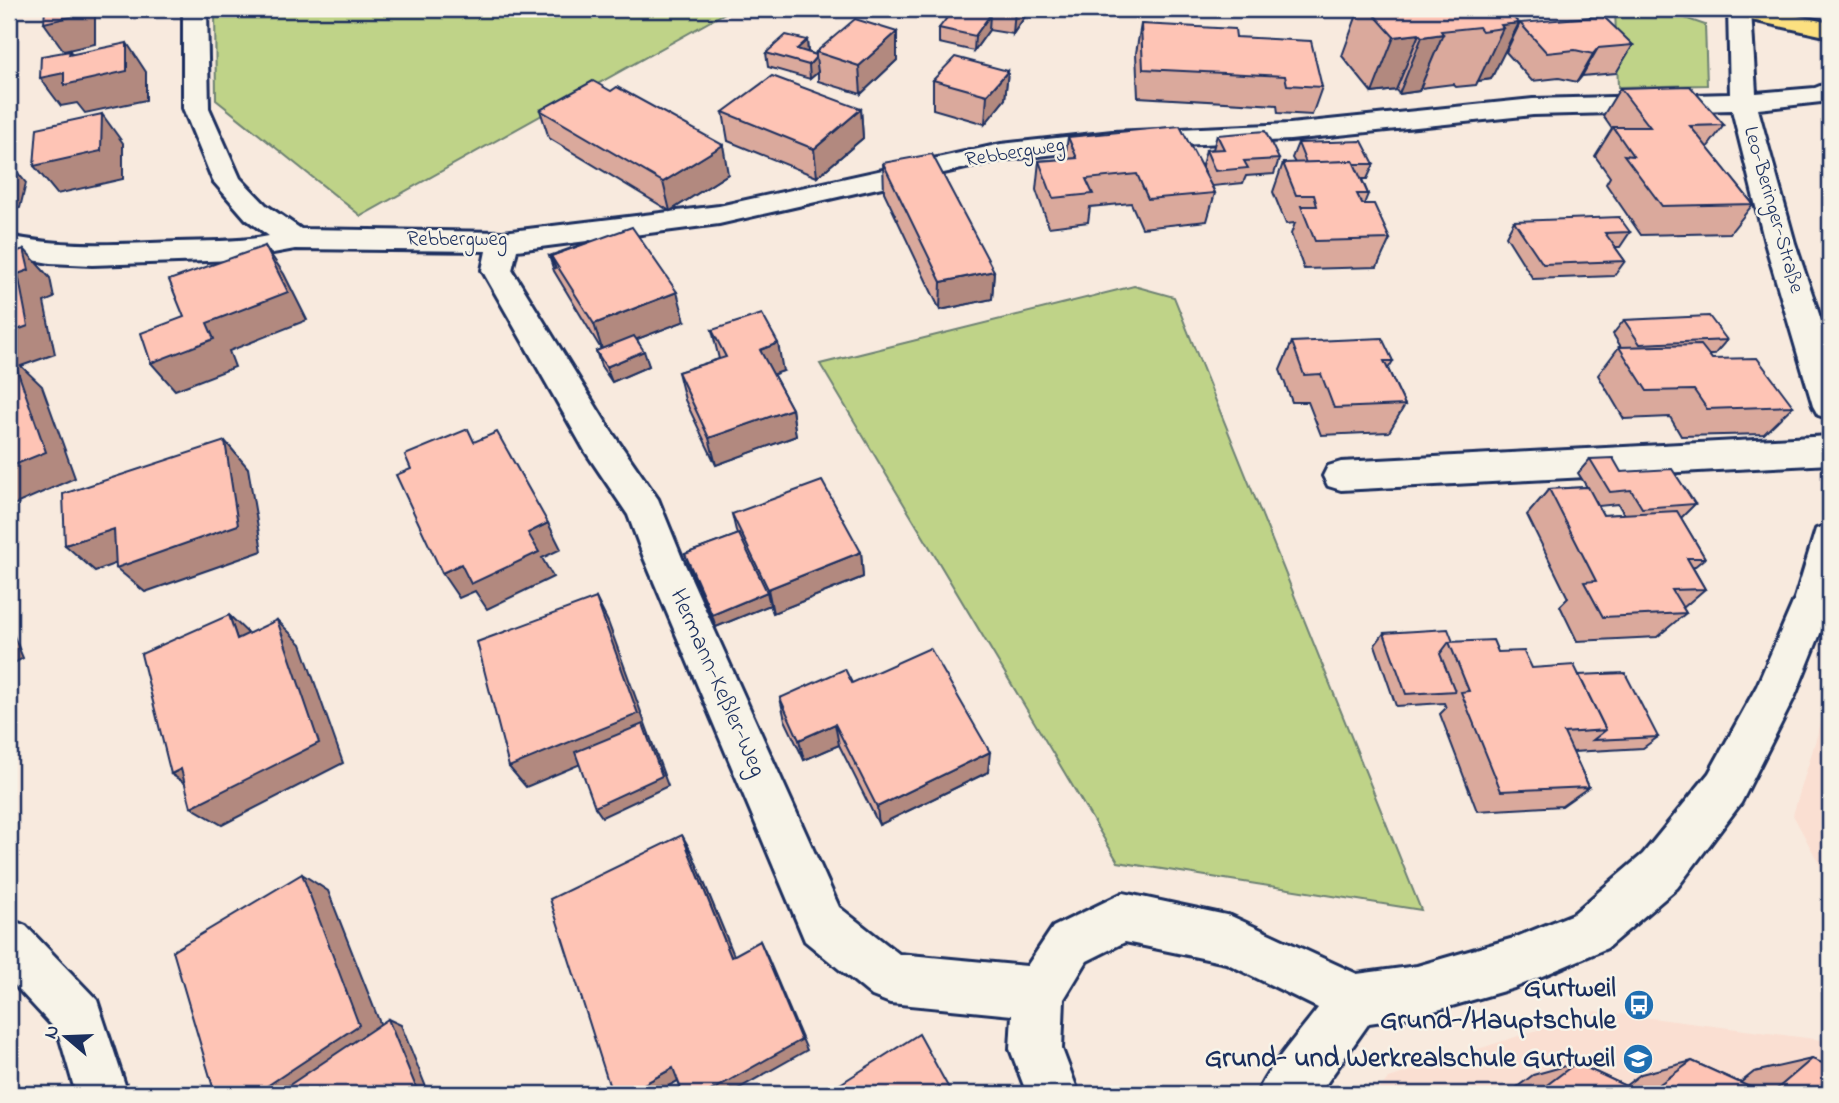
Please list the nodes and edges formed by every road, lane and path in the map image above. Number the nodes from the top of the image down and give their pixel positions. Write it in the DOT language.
graph roads {
  1 [pos="195,9"];
  2 [pos="1736,10"];
  3 [pos="1830,30"];
  4 [pos="1830,90"];
  5 [pos="1743,102"];
  6 [pos="294,239"];
  7 [pos="503,242"];
  8 [pos="9,246"];
  9 [pos="1830,406"];
  10 [pos="1830,450"];
  11 [pos="1341,476"];
  12 [pos="1830,540"];
  13 [pos="9,943"];
  14 [pos="1039,992"];
  15 [pos="1355,1000"];
  16 [pos="102,1094"];
  17 [pos="1052,1094"];
  18 [pos="1283,1094"];
  1 -- 6 [label="street"];
  2 -- 3 [label="main road"];
  2 -- 5 [label="street, Leo-Beringer-Straße"];
  4 -- 5 [label="street, Rebbergweg"];
  5 -- 7 [label="street, Rebbergweg"];
  5 -- 9 [label="street, Leo-Beringer-Straße"];
  6 -- 7 [label="street, Rebbergweg"];
  6 -- 8 [label="street, Rebbergweg"];
  7 -- 14 [label="street, Hermann-Keßler-Weg"];
  10 -- 11 [label="street"];
  12 -- 15 [label="street"];
  13 -- 16 [label="street"];
  14 -- 15 [label="street"];
  14 -- 17 [label="street"];
  15 -- 18 [label="street"];
}
